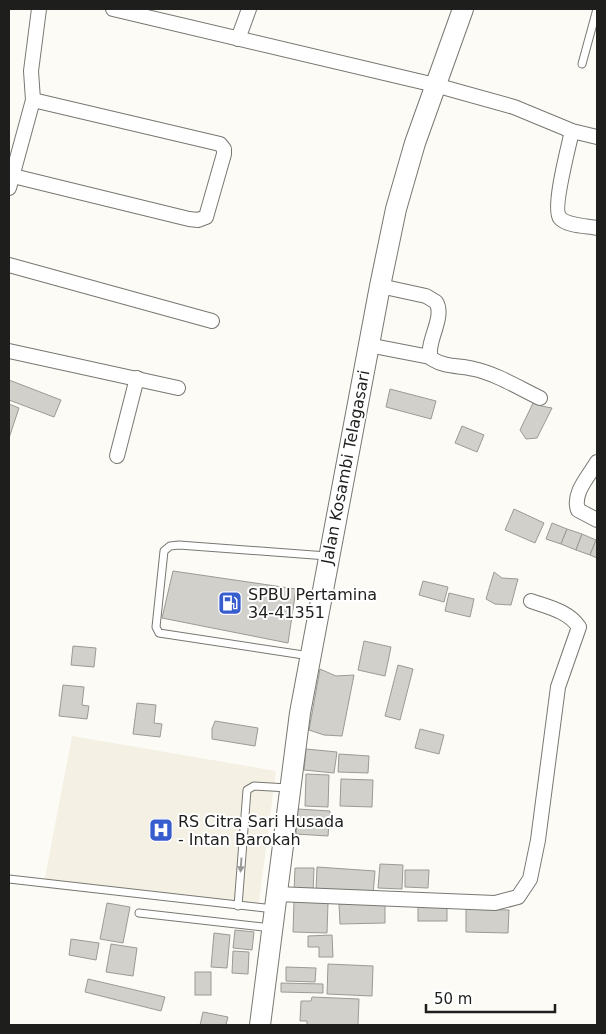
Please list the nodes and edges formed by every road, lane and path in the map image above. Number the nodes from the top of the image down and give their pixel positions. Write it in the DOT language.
graph roads {
  1 [pos="39,9"];
  2 [pos="113,9"];
  3 [pos="249,9"];
  4 [pos="463,9"];
  5 [pos="596,9"];
  6 [pos="238,39"];
  7 [pos="582,64"];
  8 [pos="435,85"];
  9 [pos="33,100"];
  10 [pos="572,131"];
  11 [pos="597,137"];
  12 [pos="10,180"];
  13 [pos="597,228"];
  14 [pos="9,264"];
  15 [pos="380,286"];
  16 [pos="212,321"];
  17 [pos="368,345"];
  18 [pos="9,351"];
  19 [pos="430,357"];
  20 [pos="137,378"];
  21 [pos="178,388"];
  22 [pos="540,398"];
  23 [pos="117,456"];
  24 [pos="597,462"];
  25 [pos="597,520"];
  26 [pos="328,556"];
  27 [pos="531,601"];
  28 [pos="310,656"];
  29 [pos="289,788"];
  30 [pos="9,879"];
  31 [pos="238,906"];
  32 [pos="274,911"];
  33 [pos="139,914"];
  34 [pos="260,1025"];
  1 -- 9 [label="street"];
  2 -- 6 [label="street"];
  3 -- 6 [label="street"];
  4 -- 8 [label="main road, Jalan Kosambi Telagasari"];
  5 -- 7 [label="lane"];
  6 -- 8 [label="street"];
  8 -- 10 [label="street"];
  8 -- 15 [label="main road, Jalan Kosambi Telagasari"];
  9 -- 12 [label="street"];
  9 -- 12 [label="street"];
  10 -- 11 [label="street"];
  10 -- 13 [label="street"];
  14 -- 16 [label="street"];
  15 -- 17 [label="main road, Jalan Kosambi Telagasari"];
  15 -- 19 [label="street"];
  17 -- 19 [label="street"];
  17 -- 26 [label="main road, Jalan Kosambi Telagasari"];
  18 -- 20 [label="street"];
  19 -- 22 [label="street"];
  20 -- 21 [label="street"];
  20 -- 23 [label="street"];
  24 -- 25 [label="street"];
  26 -- 28 [label="main road, Jalan Kosambi Telagasari"];
  26 -- 28 [label="lane"];
  27 -- 32 [label="street"];
  28 -- 29 [label="main road, Jalan Kosambi Telagasari"];
  29 -- 31 [label="lane, one-way"];
  29 -- 32 [label="main road, Jalan Kosambi Telagasari"];
  30 -- 31 [label="lane"];
  31 -- 32 [label="lane"];
  32 -- 33 [label="lane"];
  32 -- 34 [label="main road, Jalan Kosambi Telagasari"];
}
